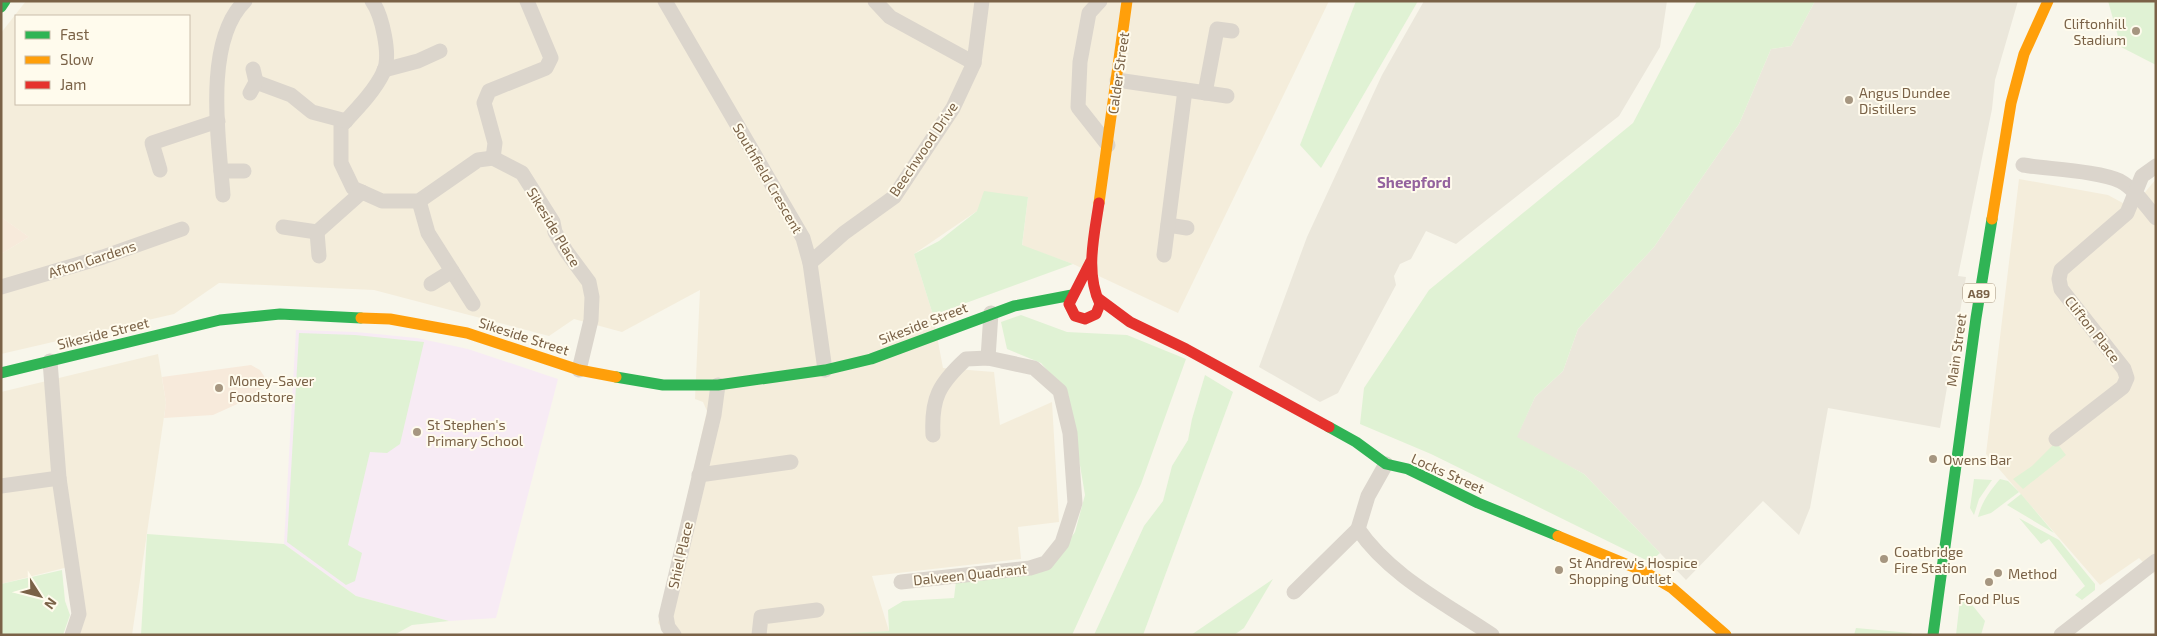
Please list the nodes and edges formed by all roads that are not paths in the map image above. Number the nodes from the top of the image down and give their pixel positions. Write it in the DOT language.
graph roads {
  1 [pos="5,1"];
  2 [pos="244,1"];
  3 [pos="372,1"];
  4 [pos="527,1"];
  5 [pos="665,1"];
  6 [pos="875,1"];
  7 [pos="982,1"];
  8 [pos="1100,1"];
  9 [pos="1127,1"];
  10 [pos="2048,1"];
  11 [pos="1,7"];
  12 [pos="1232,30"];
  13 [pos="440,51"];
  14 [pos="974,63"];
  15 [pos="384,70"];
  16 [pos="1117,80"];
  17 [pos="253,81"];
  18 [pos="1185,90"];
  19 [pos="1205,93"];
  20 [pos="1227,96"];
  21 [pos="218,121"];
  22 [pos="346,121"];
  23 [pos="1108,145"];
  24 [pos="493,158"];
  25 [pos="2023,165"];
  26 [pos="2156,166"];
  27 [pos="160,170"];
  28 [pos="221,171"];
  29 [pos="244,171"];
  30 [pos="362,192"];
  31 [pos="2136,193"];
  32 [pos="223,195"];
  33 [pos="419,202"];
  34 [pos="2156,218"];
  35 [pos="1168,225"];
  36 [pos="283,227"];
  37 [pos="1187,228"];
  38 [pos="182,229"];
  39 [pos="317,232"];
  40 [pos="1164,255"];
  41 [pos="319,256"];
  42 [pos="1092,261"];
  43 [pos="810,263"];
  44 [pos="452,271"];
  45 [pos="431,284"];
  46 [pos="1,287"];
  47 [pos="1075,293"];
  48 [pos="1097,296"];
  49 [pos="1031,303"];
  50 [pos="472,304"];
  51 [pos="1071,312"];
  52 [pos="990,313"];
  53 [pos="1092,318"];
  54 [pos="1130,322"];
  55 [pos="988,358"];
  56 [pos="50,361"];
  57 [pos="579,370"];
  58 [pos="825,370"];
  59 [pos="1,373"];
  60 [pos="718,384"];
  61 [pos="933,435"];
  62 [pos="2056,439"];
  63 [pos="791,462"];
  64 [pos="1386,464"];
  65 [pos="699,474"];
  66 [pos="59,478"];
  67 [pos="1,486"];
  68 [pos="1358,529"];
  69 [pos="2156,561"];
  70 [pos="901,582"];
  71 [pos="1940,591"];
  72 [pos="1294,592"];
  73 [pos="817,610"];
  74 [pos="72,635"];
  75 [pos="674,635"];
  76 [pos="759,635"];
  77 [pos="1492,635"];
  78 [pos="1726,635"];
  79 [pos="1933,635"];
  80 [pos="1941,635"];
  81 [pos="2061,635"];
  1 -- 11 [label="main road"];
  2 -- 21 [label="street"];
  3 -- 15 [label="street"];
  4 -- 24 [label="street"];
  5 -- 43 [label="street, Southfield Crescent"];
  6 -- 14 [label="street"];
  7 -- 14 [label="street, Beechwood Drive"];
  8 -- 23 [label="street, Calder Street"];
  9 -- 16 [label="main road, Calder Street"];
  10 -- 71 [label="main road, Main Street / A89"];
  12 -- 19 [label="street"];
  13 -- 15 [label="street"];
  14 -- 43 [label="street, Beechwood Drive"];
  15 -- 22 [label="street"];
  16 -- 18 [label="street"];
  16 -- 23 [label="main road, Calder Street"];
  17 -- 22 [label="street"];
  18 -- 19 [label="street"];
  18 -- 35 [label="street"];
  19 -- 20 [label="street"];
  21 -- 27 [label="street"];
  21 -- 28 [label="street"];
  22 -- 30 [label="street"];
  23 -- 42 [label="main road, Calder Street"];
  24 -- 33 [label="street"];
  24 -- 57 [label="street, Sikeside Place"];
  25 -- 31 [label="street"];
  26 -- 31 [label="street, Clifton Place"];
  28 -- 29 [label="street"];
  28 -- 32 [label="street"];
  30 -- 33 [label="street"];
  30 -- 39 [label="street"];
  31 -- 34 [label="street"];
  31 -- 62 [label="street, Clifton Place"];
  33 -- 44 [label="street"];
  35 -- 37 [label="street"];
  35 -- 40 [label="street"];
  36 -- 39 [label="street"];
  38 -- 46 [label="street, Afton Gardens"];
  39 -- 41 [label="street"];
  42 -- 47 [label="main road, Calder Street"];
  42 -- 48 [label="main road, Calder Street"];
  43 -- 58 [label="street, Southfield Crescent"];
  44 -- 45 [label="street"];
  44 -- 50 [label="street"];
  47 -- 48 [label="main road"];
  47 -- 49 [label="main road, Sikeside Street"];
  47 -- 51 [label="main road, Calder Street"];
  48 -- 53 [label="main road, Calder Street"];
  48 -- 54 [label="main road, Locks Street"];
  49 -- 51 [label="main road, Sikeside Street"];
  49 -- 52 [label="main road, Sikeside Street"];
  51 -- 53 [label="main road"];
  52 -- 55 [label="street"];
  52 -- 58 [label="main road, Sikeside Street"];
  53 -- 54 [label="main road, Locks Street"];
  54 -- 64 [label="main road, Locks Street"];
  55 -- 61 [label="street, Dalveen Quadrant"];
  55 -- 70 [label="street, Dalveen Quadrant"];
  56 -- 57 [label="main road, Sikeside Street"];
  56 -- 59 [label="main road, Sikeside Street"];
  56 -- 66 [label="street"];
  57 -- 60 [label="main road, Sikeside Street"];
  58 -- 60 [label="main road, Sikeside Street"];
  60 -- 65 [label="street, Shiel Place"];
  63 -- 65 [label="street"];
  64 -- 68 [label="street"];
  64 -- 78 [label="main road, Locks Street"];
  65 -- 75 [label="street, Shiel Place"];
  66 -- 67 [label="street"];
  66 -- 74 [label="street"];
  68 -- 72 [label="street"];
  68 -- 77 [label="street"];
  69 -- 81 [label="street"];
  71 -- 79 [label="main road, Main Street / A89"];
  71 -- 80 [label="main road, Main Street / A89"];
  73 -- 76 [label="street"];
}
